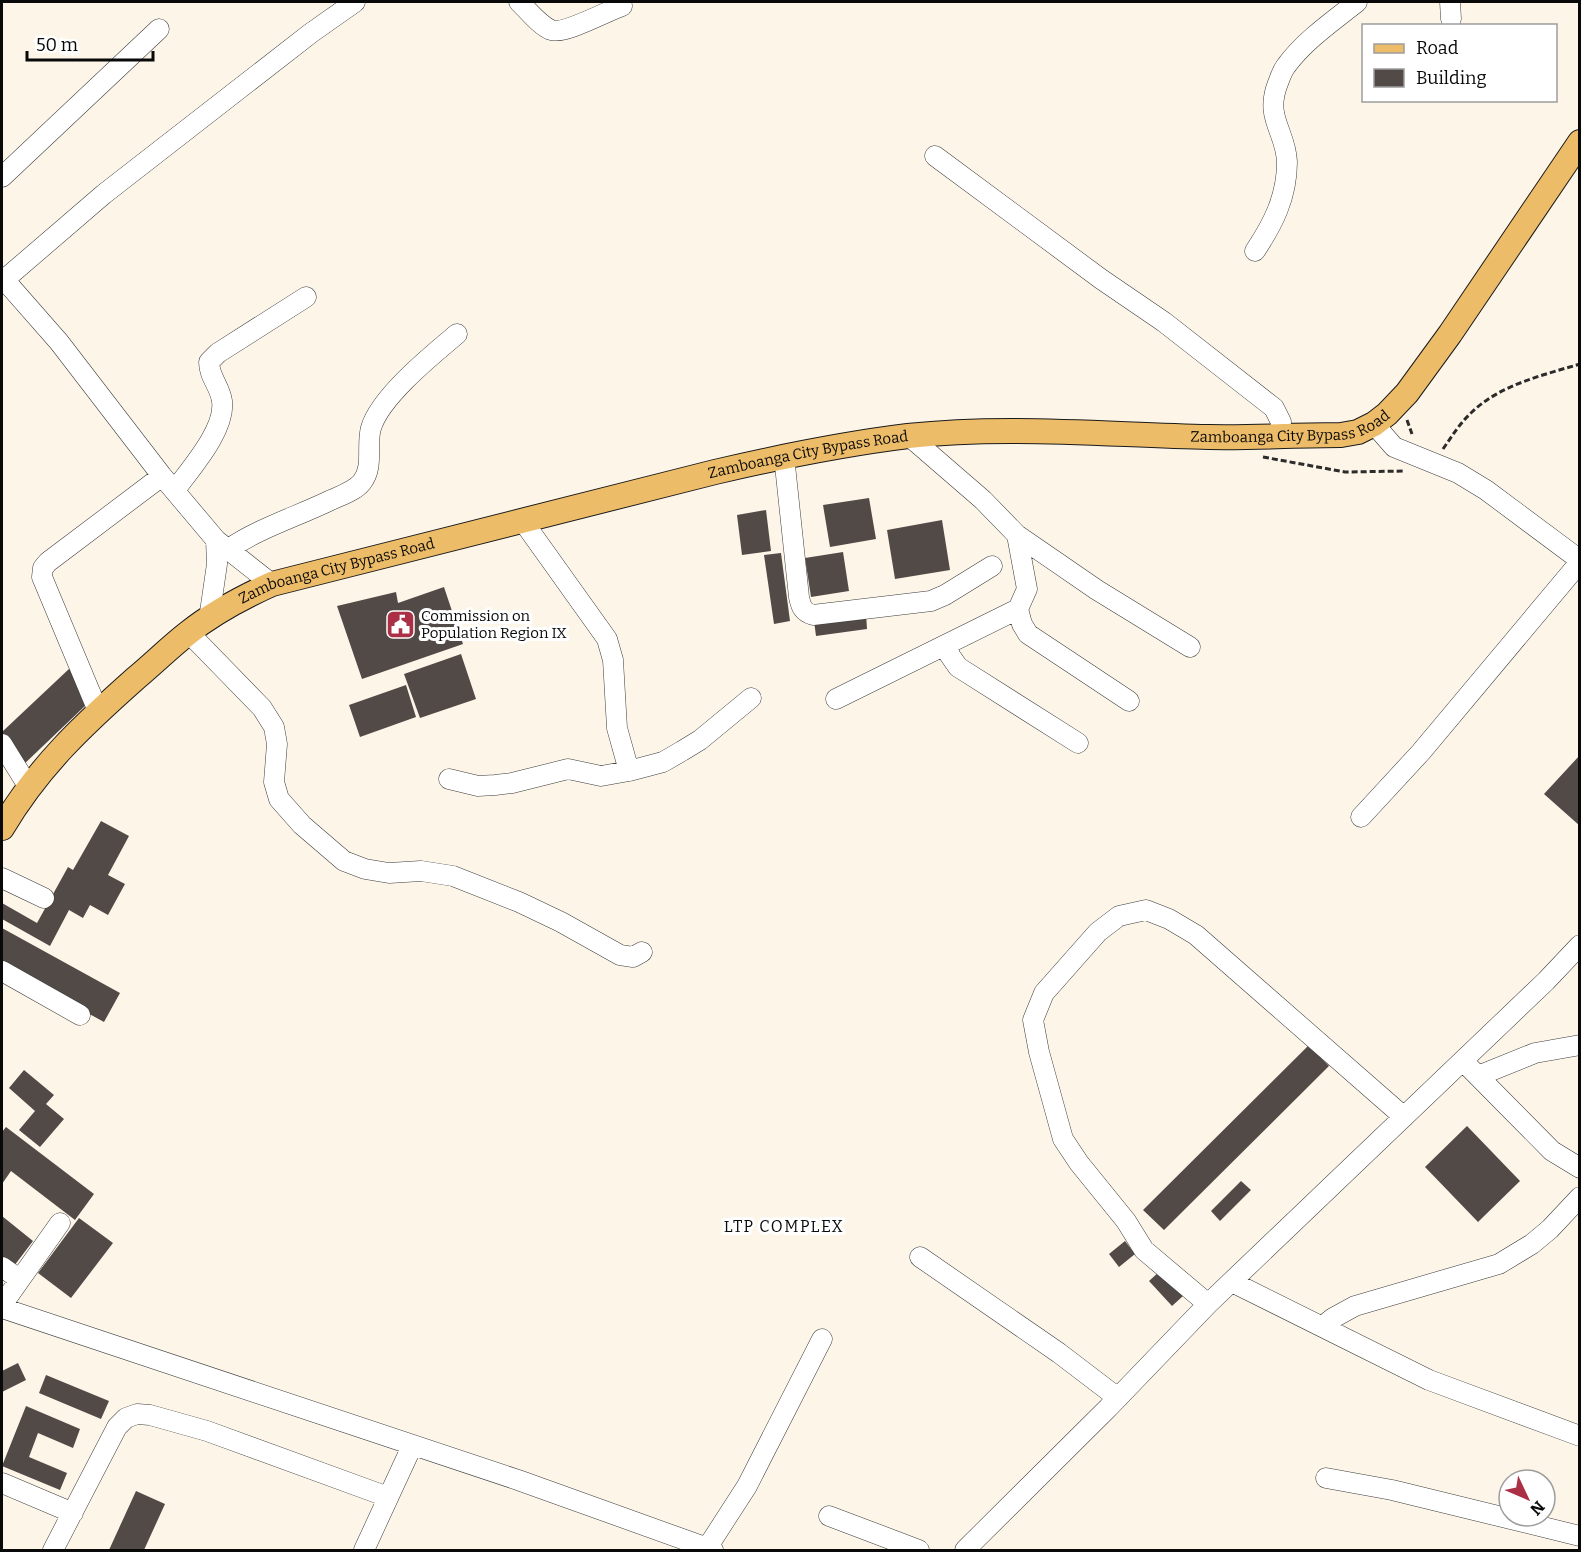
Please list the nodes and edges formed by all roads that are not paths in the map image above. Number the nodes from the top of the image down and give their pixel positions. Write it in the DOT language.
graph roads {
  1 [pos="355,2"];
  2 [pos="519,2"];
  3 [pos="1357,2"];
  4 [pos="622,6"];
  5 [pos="159,29"];
  6 [pos="1580,142"];
  7 [pos="935,156"];
  8 [pos="2,177"];
  9 [pos="1255,252"];
  10 [pos="3,278"];
  11 [pos="306,297"];
  12 [pos="457,334"];
  13 [pos="1374,424"];
  14 [pos="1280,435"];
  15 [pos="909,436"];
  16 [pos="784,456"];
  17 [pos="169,483"];
  18 [pos="522,520"];
  19 [pos="1017,535"];
  20 [pos="222,545"];
  21 [pos="1580,561"];
  22 [pos="992,566"];
  23 [pos="272,584"];
  24 [pos="1018,609"];
  25 [pos="199,626"];
  26 [pos="950,643"];
  27 [pos="1190,647"];
  28 [pos="751,698"];
  29 [pos="836,699"];
  30 [pos="1129,701"];
  31 [pos="98,711"];
  32 [pos="1078,743"];
  33 [pos="2,744"];
  34 [pos="629,771"];
  35 [pos="449,779"];
  36 [pos="28,786"];
  37 [pos="1361,817"];
  38 [pos="2,828"];
  39 [pos="2,878"];
  40 [pos="44,898"];
  41 [pos="1580,945"];
  42 [pos="642,952"];
  43 [pos="2,971"];
  44 [pos="80,1015"];
  45 [pos="1580,1045"];
  46 [pos="1462,1061"];
  47 [pos="1478,1076"];
  48 [pos="1404,1117"];
  49 [pos="1580,1168"];
  50 [pos="1580,1197"];
  51 [pos="60,1223"];
  52 [pos="920,1257"];
  53 [pos="2,1267"];
  54 [pos="19,1278"];
  55 [pos="1232,1282"];
  56 [pos="1208,1304"];
  57 [pos="2,1307"];
  58 [pos="1323,1326"];
  59 [pos="822,1339"];
  60 [pos="1118,1398"];
  61 [pos="1580,1436"];
  62 [pos="412,1446"];
  63 [pos="1326,1478"];
  64 [pos="2,1483"];
  65 [pos="387,1497"];
  66 [pos="73,1513"];
  67 [pos="829,1516"];
  68 [pos="1580,1536"];
  69 [pos="710,1550"];
  70 [pos="53,1551"];
  71 [pos="364,1551"];
  72 [pos="918,1551"];
  73 [pos="965,1551"];
  1 -- 10 [label="street"];
  2 -- 4 [label="street"];
  3 -- 9 [label="street"];
  5 -- 8 [label="street"];
  6 -- 13 [label="main road, Zamboanga City Bypass Road"];
  7 -- 14 [label="street"];
  10 -- 17 [label="street"];
  11 -- 17 [label="street"];
  12 -- 20 [label="street"];
  13 -- 14 [label="main road, Zamboanga City Bypass Road"];
  13 -- 21 [label="street"];
  14 -- 15 [label="main road, Zamboanga City Bypass Road"];
  15 -- 16 [label="main road, Zamboanga City Bypass Road"];
  15 -- 19 [label="street"];
  16 -- 18 [label="main road, Zamboanga City Bypass Road"];
  16 -- 22 [label="street"];
  17 -- 20 [label="street"];
  17 -- 31 [label="street"];
  18 -- 23 [label="main road, Zamboanga City Bypass Road"];
  18 -- 34 [label="street"];
  19 -- 24 [label="street"];
  19 -- 27 [label="street"];
  20 -- 23 [label="street"];
  20 -- 25 [label="street"];
  21 -- 37 [label="street"];
  23 -- 25 [label="main road, Zamboanga City Bypass Road"];
  24 -- 26 [label="street"];
  24 -- 30 [label="street"];
  25 -- 31 [label="main road, Zamboanga City Bypass Road"];
  25 -- 42 [label="street"];
  26 -- 29 [label="street"];
  26 -- 32 [label="street"];
  28 -- 34 [label="street"];
  31 -- 36 [label="main road, Zamboanga City Bypass Road"];
  33 -- 36 [label="street"];
  34 -- 35 [label="street"];
  36 -- 38 [label="main road, Zamboanga City Bypass Road"];
  39 -- 40 [label="street"];
  41 -- 46 [label="street"];
  43 -- 44 [label="street"];
  45 -- 47 [label="street"];
  46 -- 47 [label="street"];
  46 -- 48 [label="street"];
  47 -- 49 [label="street"];
  48 -- 55 [label="street"];
  48 -- 56 [label="street"];
  50 -- 58 [label="street"];
  51 -- 54 [label="street"];
  52 -- 60 [label="street"];
  53 -- 54 [label="street"];
  54 -- 57 [label="street"];
  55 -- 56 [label="street"];
  55 -- 58 [label="street"];
  56 -- 60 [label="street"];
  57 -- 62 [label="street"];
  58 -- 61 [label="street"];
  59 -- 69 [label="street"];
  60 -- 73 [label="street"];
  62 -- 65 [label="street"];
  62 -- 69 [label="street"];
  63 -- 68 [label="street"];
  64 -- 66 [label="street"];
  65 -- 66 [label="street"];
  65 -- 71 [label="street"];
  66 -- 70 [label="street"];
  67 -- 72 [label="street"];
}
